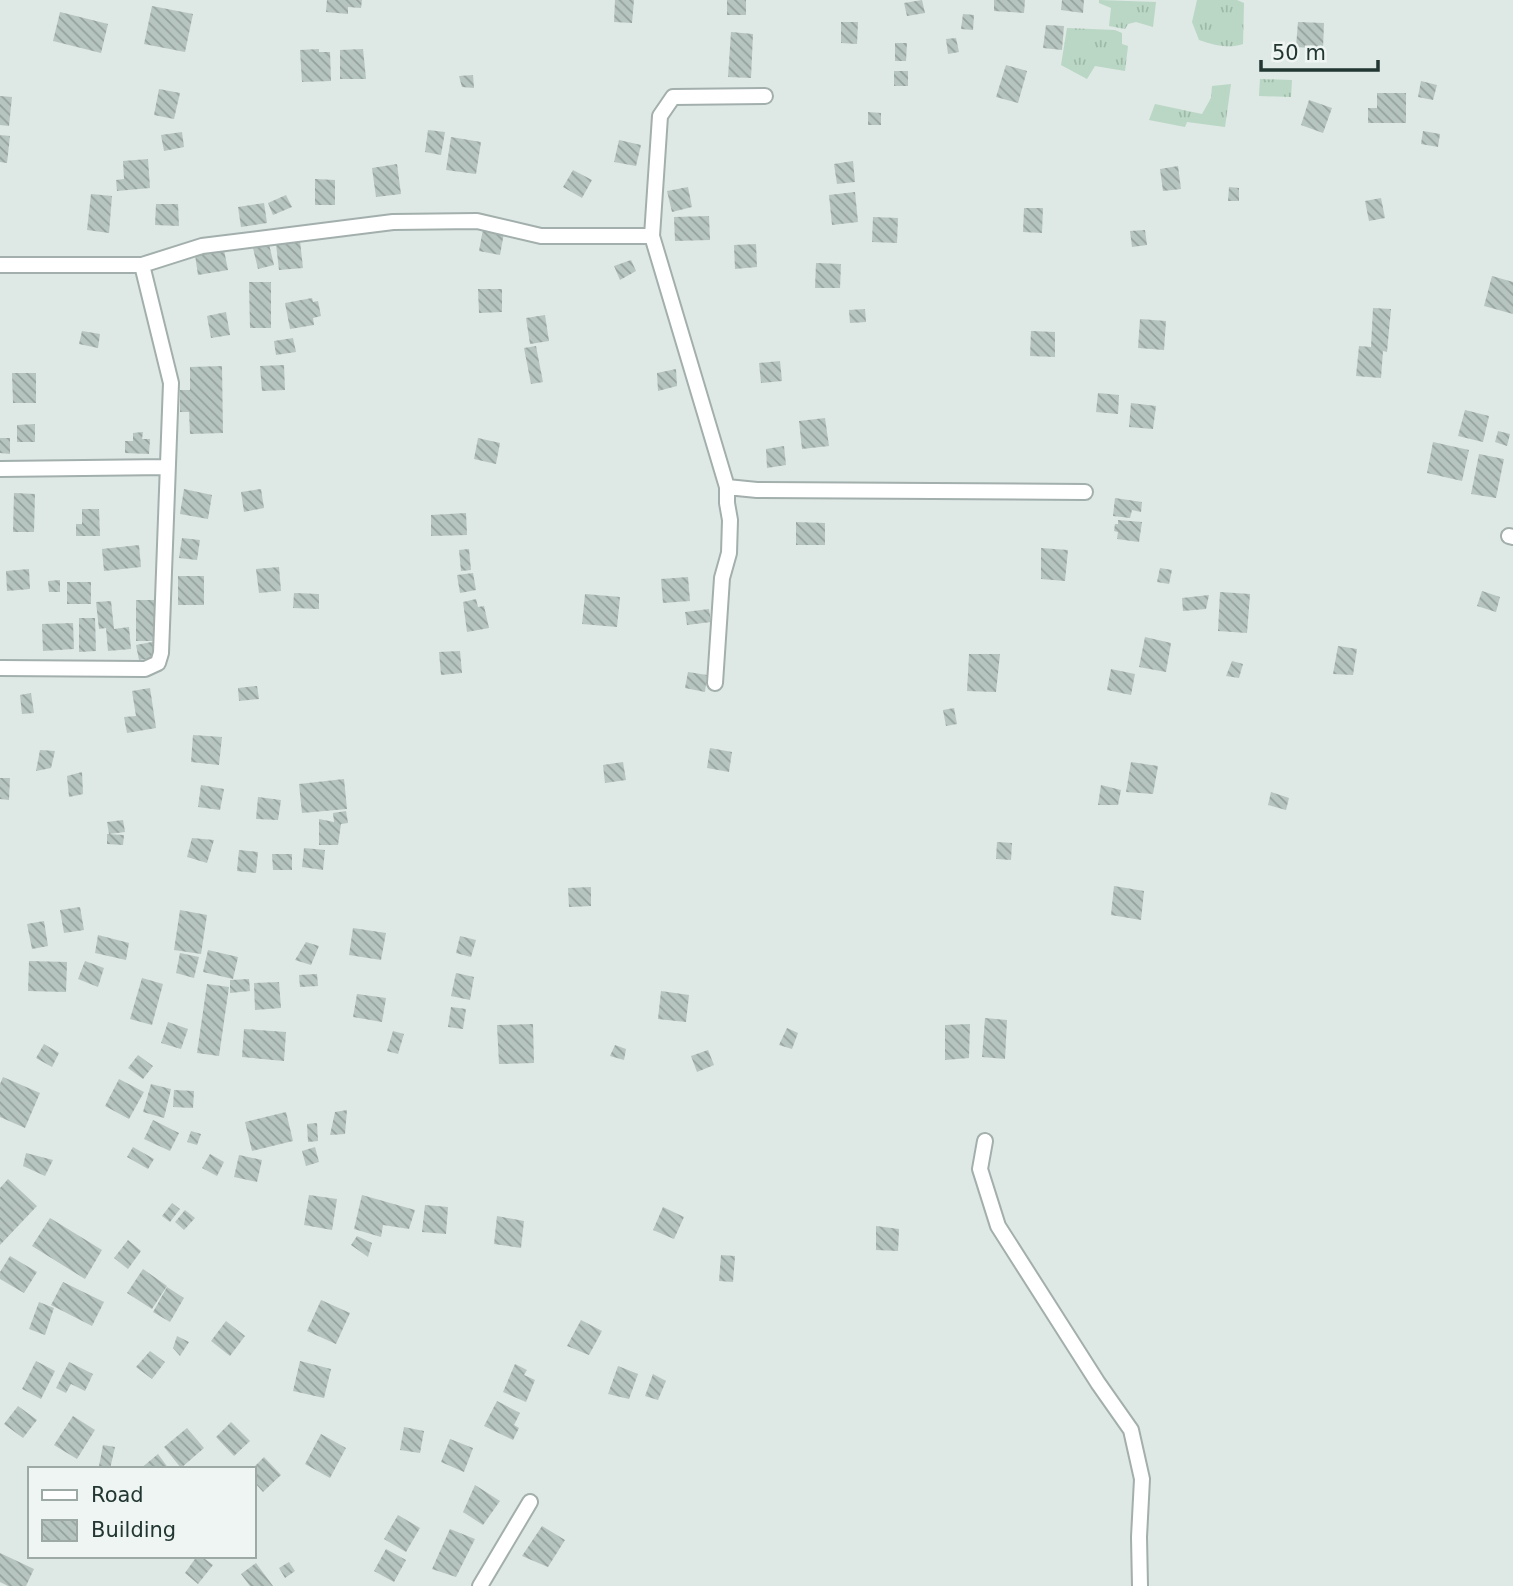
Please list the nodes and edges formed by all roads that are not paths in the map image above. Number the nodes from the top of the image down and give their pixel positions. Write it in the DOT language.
graph roads {
  1 [pos="765,96"];
  2 [pos="652,236"];
  3 [pos="0,265"];
  4 [pos="142,265"];
  5 [pos="167,467"];
  6 [pos="0,469"];
  7 [pos="727,487"];
  8 [pos="1085,492"];
  9 [pos="0,668"];
  10 [pos="715,683"];
  11 [pos="985,1141"];
  12 [pos="530,1502"];
  13 [pos="480,1586"];
  14 [pos="1140,1586"];
  1 -- 2 [label="street"];
  2 -- 4 [label="street"];
  2 -- 7 [label="street"];
  3 -- 4 [label="street"];
  4 -- 5 [label="street"];
  5 -- 6 [label="street"];
  5 -- 9 [label="street"];
  7 -- 8 [label="street"];
  7 -- 10 [label="street"];
  11 -- 14 [label="street"];
  12 -- 13 [label="street"];
}
